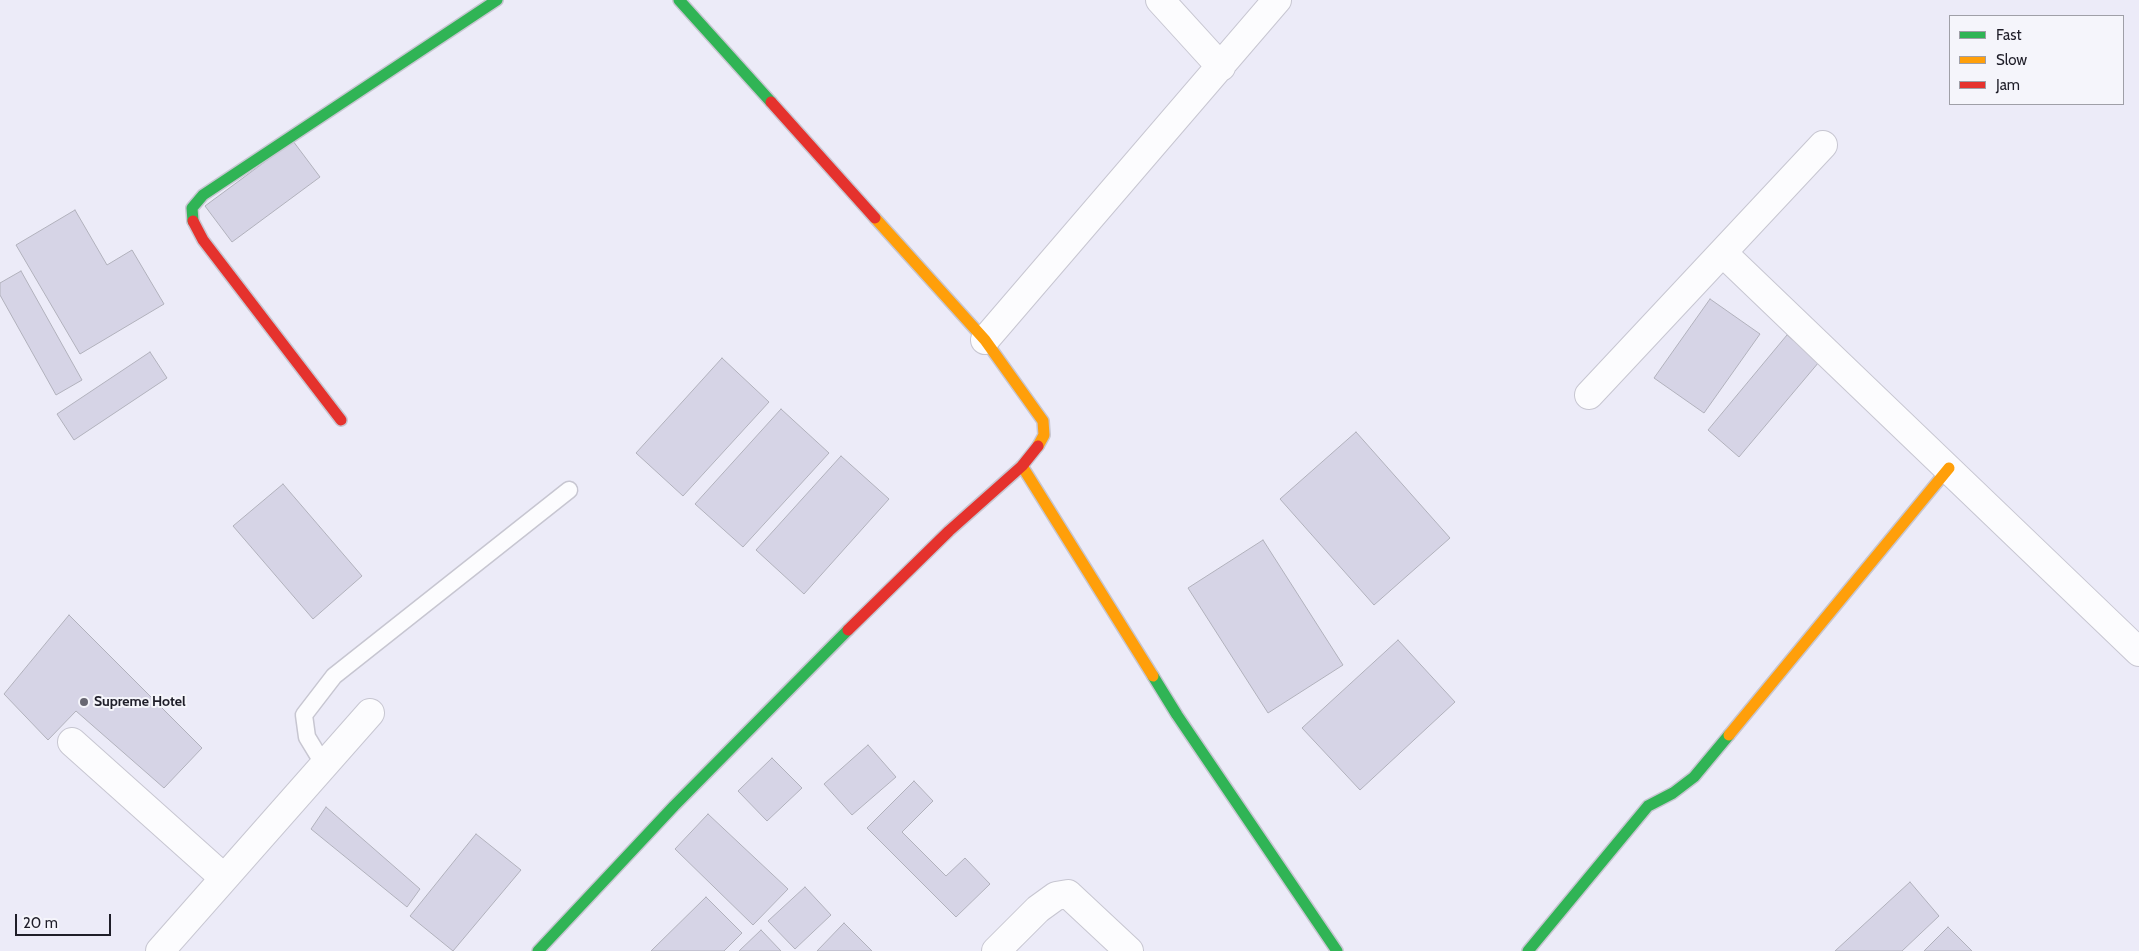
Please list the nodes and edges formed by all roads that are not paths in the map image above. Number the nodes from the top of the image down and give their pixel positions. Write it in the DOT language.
graph roads {
  1 [pos="497,0"];
  2 [pos="679,0"];
  3 [pos="1160,0"];
  4 [pos="1277,0"];
  5 [pos="1221,67"];
  6 [pos="1823,145"];
  7 [pos="1723,254"];
  8 [pos="985,340"];
  9 [pos="1589,395"];
  10 [pos="341,420"];
  11 [pos="1022,466"];
  12 [pos="1949,468"];
  13 [pos="569,490"];
  14 [pos="2139,652"];
  15 [pos="370,713"];
  16 [pos="72,742"];
  17 [pos="324,765"];
  18 [pos="224,878"];
  19 [pos="160,951"];
  20 [pos="538,951"];
  21 [pos="996,951"];
  22 [pos="1129,951"];
  23 [pos="1337,951"];
  24 [pos="1528,951"];
  1 -- 10 [label="street"];
  2 -- 8 [label="street"];
  3 -- 5 [label="street"];
  4 -- 5 [label="street"];
  5 -- 8 [label="street"];
  6 -- 7 [label="street"];
  7 -- 9 [label="street"];
  7 -- 12 [label="street"];
  8 -- 11 [label="street"];
  11 -- 20 [label="street"];
  11 -- 23 [label="street"];
  12 -- 14 [label="street"];
  12 -- 24 [label="street"];
  13 -- 17 [label="lane"];
  15 -- 17 [label="street"];
  16 -- 18 [label="street"];
  17 -- 18 [label="street"];
  18 -- 19 [label="street"];
  21 -- 22 [label="street"];
}
